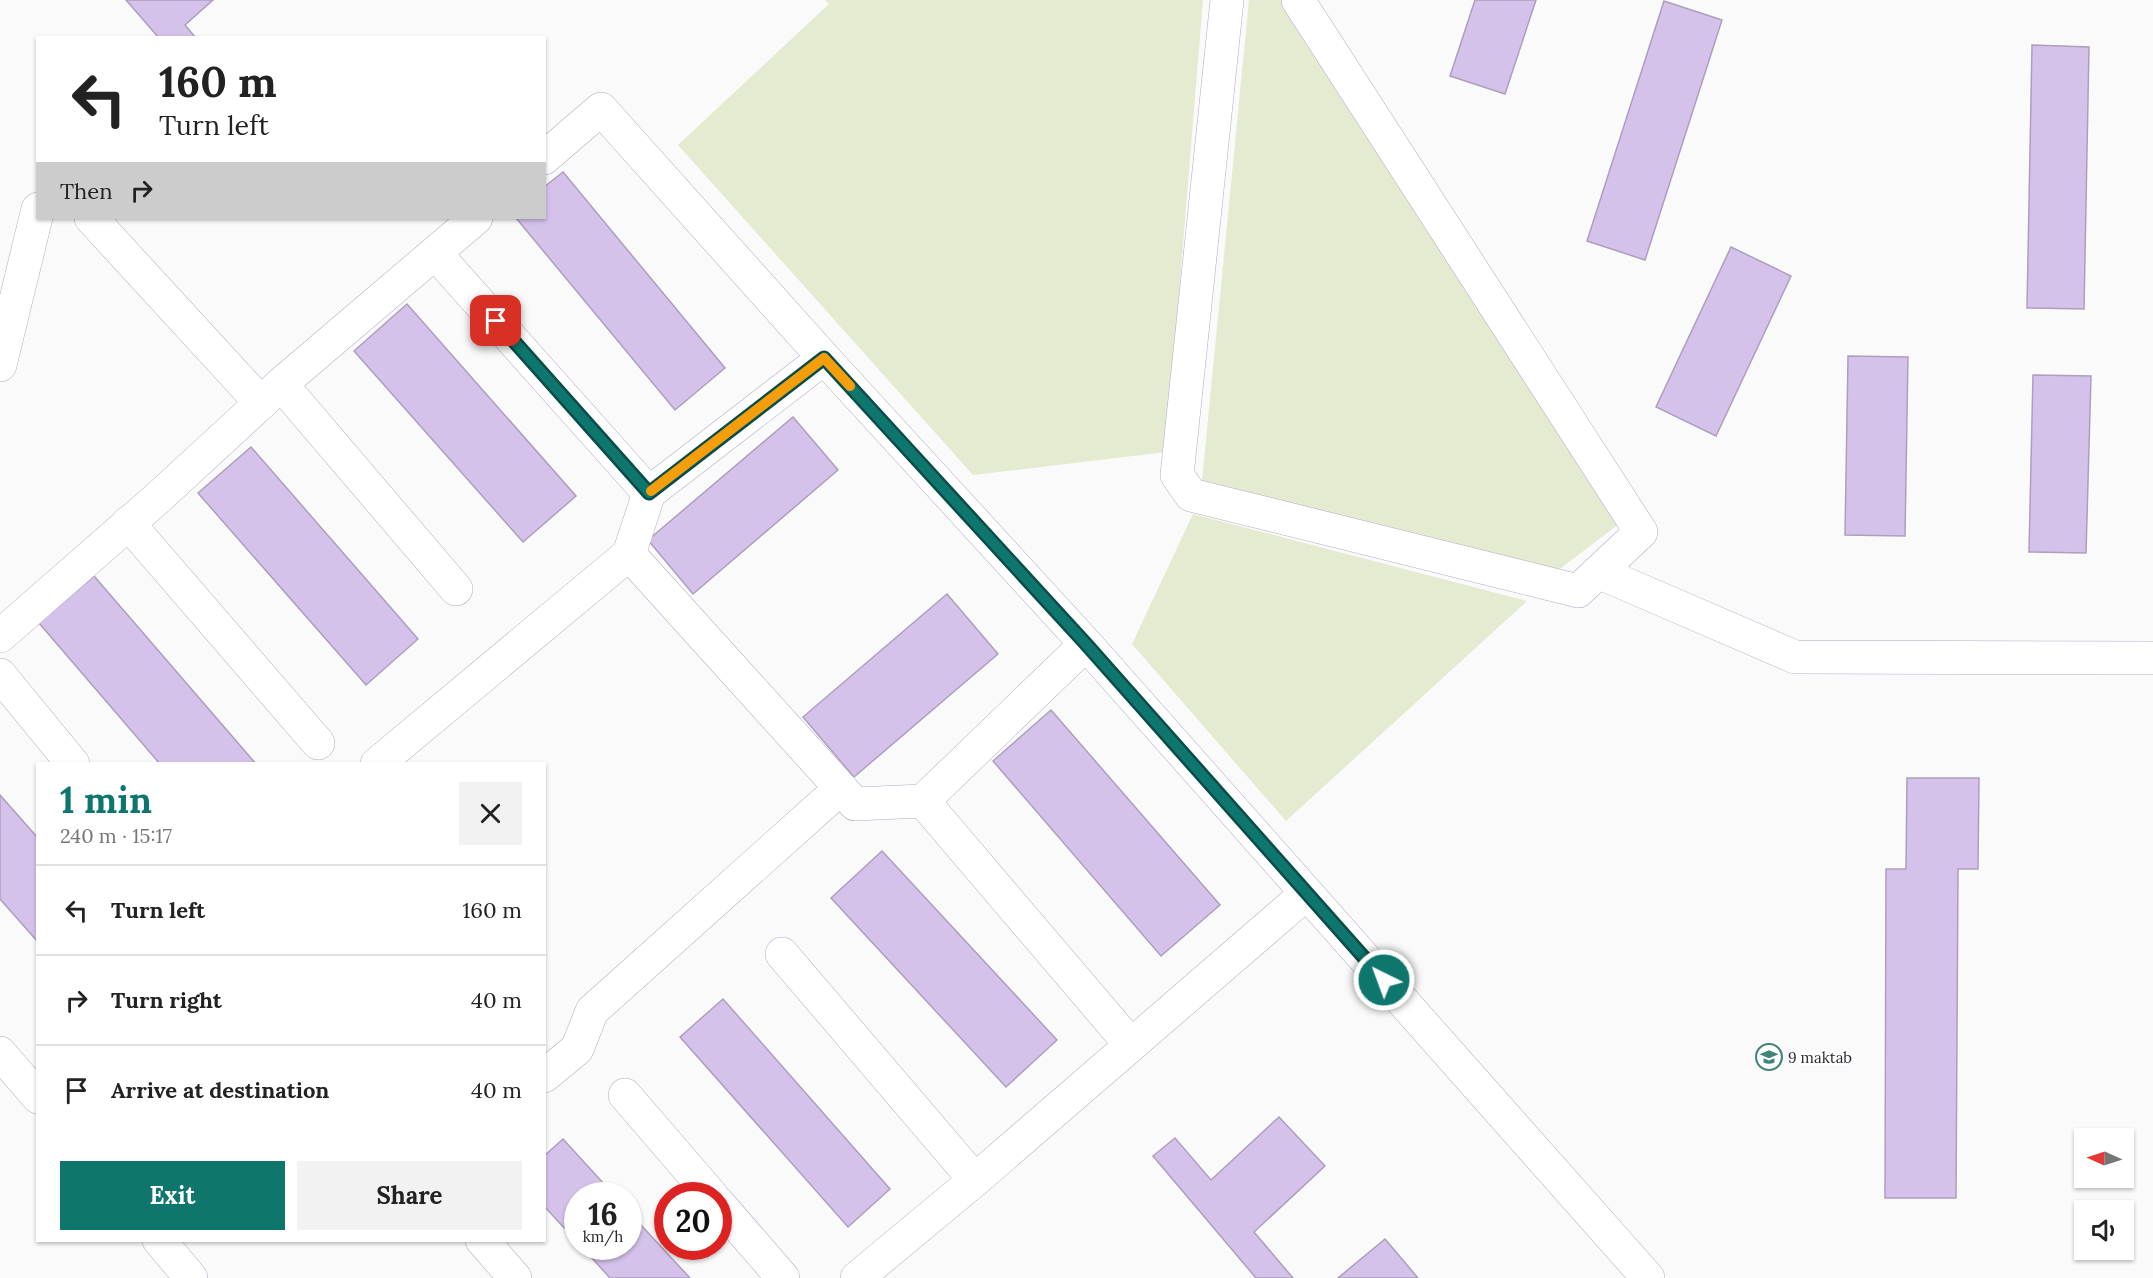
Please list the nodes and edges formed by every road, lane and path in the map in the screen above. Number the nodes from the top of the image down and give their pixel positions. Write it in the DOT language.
graph roads {
  1 [pos="1227,0"];
  2 [pos="1298,0"];
  3 [pos="546,156"];
  4 [pos="36,217"];
  5 [pos="92,219"];
  6 [pos="475,219"];
  7 [pos="435,252"];
  8 [pos="824,358"];
  9 [pos="0,365"];
  10 [pos="271,394"];
  11 [pos="649,493"];
  12 [pos="128,524"];
  13 [pos="629,554"];
  14 [pos="1598,572"];
  15 [pos="456,589"];
  16 [pos="0,636"];
  17 [pos="1086,644"];
  18 [pos="2153,658"];
  19 [pos="0,675"];
  20 [pos="318,742"];
  21 [pos="71,762"];
  22 [pos="379,762"];
  23 [pos="841,788"];
  24 [pos="923,801"];
  25 [pos="1307,893"];
  26 [pos="782,954"];
  27 [pos="1131,1045"];
  28 [pos="0,1053"];
  29 [pos="546,1074"];
  30 [pos="36,1095"];
  31 [pos="625,1095"];
  32 [pos="975,1180"];
  33 [pos="700,1182"];
  34 [pos="732,1219"];
  35 [pos="161,1242"];
  36 [pos="485,1242"];
  37 [pos="191,1278"];
  38 [pos="514,1278"];
  39 [pos="783,1278"];
  40 [pos="857,1278"];
  41 [pos="1648,1278"];
  1 -- 14 [label="street"];
  2 -- 14 [label="street"];
  3 -- 8 [label="street"];
  4 -- 9 [label="street"];
  5 -- 10 [label="street"];
  6 -- 7 [label="street"];
  7 -- 10 [label="street"];
  7 -- 11 [label="street"];
  8 -- 11 [label="street"];
  8 -- 17 [label="street"];
  10 -- 12 [label="street"];
  10 -- 15 [label="street"];
  11 -- 13 [label="street"];
  12 -- 16 [label="street"];
  12 -- 20 [label="street"];
  13 -- 22 [label="street"];
  13 -- 23 [label="street"];
  14 -- 18 [label="street"];
  17 -- 24 [label="street"];
  17 -- 25 [label="street"];
  19 -- 21 [label="street"];
  23 -- 24 [label="street"];
  23 -- 29 [label="street"];
  24 -- 27 [label="street"];
  25 -- 27 [label="street"];
  25 -- 41 [label="street"];
  26 -- 32 [label="street"];
  27 -- 32 [label="street"];
  28 -- 30 [label="street"];
  31 -- 33 [label="street"];
  32 -- 40 [label="street"];
  34 -- 39 [label="street"];
  35 -- 37 [label="street"];
  36 -- 38 [label="street"];
}
